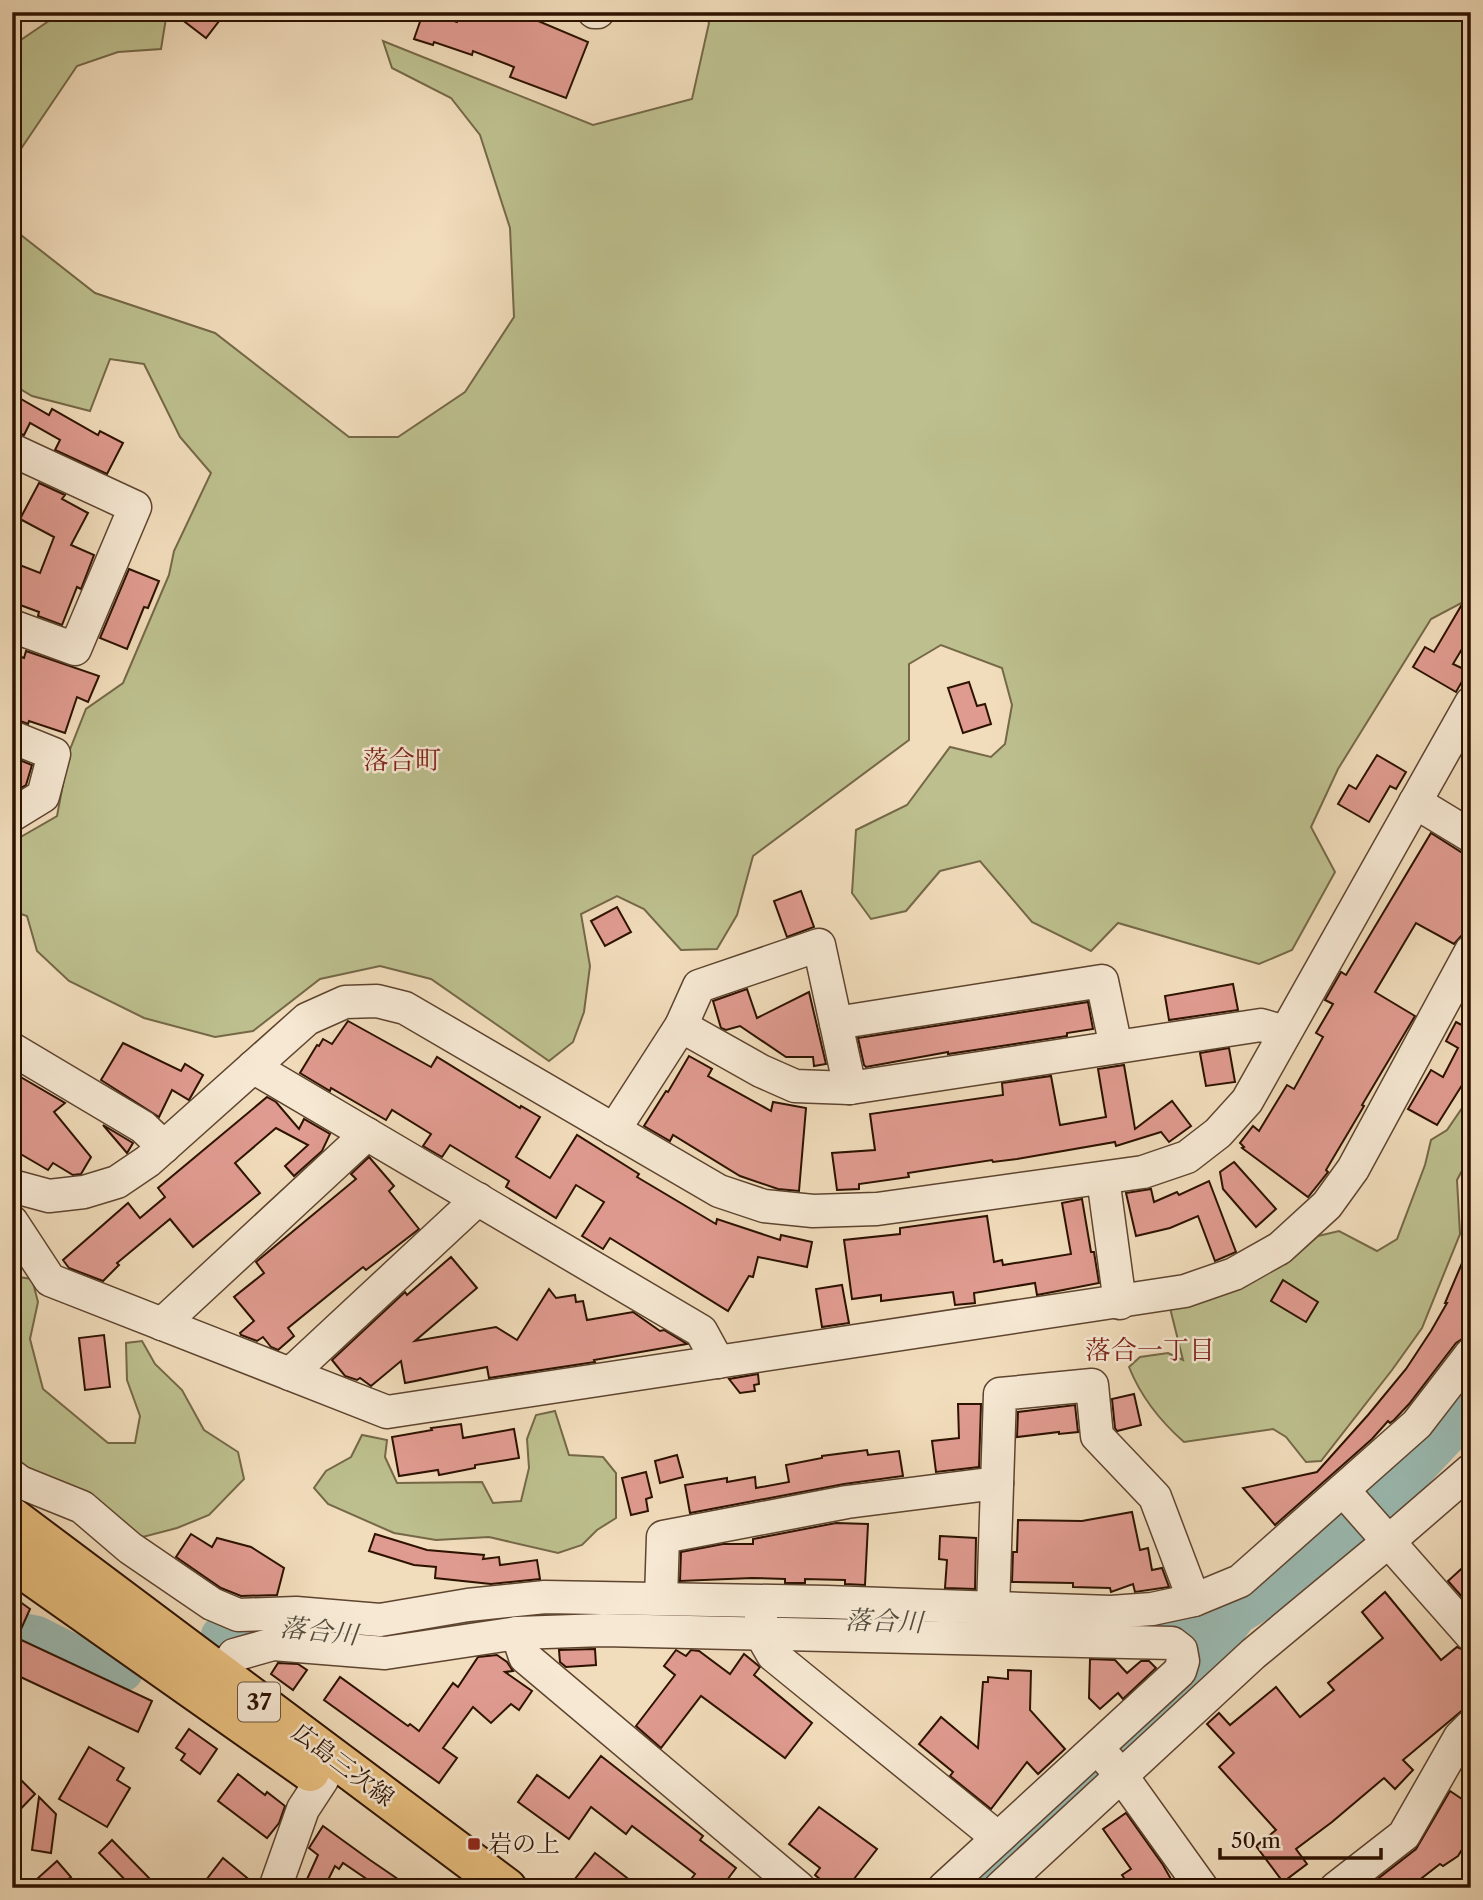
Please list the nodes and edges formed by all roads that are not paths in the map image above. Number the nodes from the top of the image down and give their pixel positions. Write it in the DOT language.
graph roads {
  1 [pos="12,450"];
  2 [pos="12,626"];
  3 [pos="1471,703"];
  4 [pos="12,737"];
  5 [pos="1415,802"];
  6 [pos="12,815"];
  7 [pos="1471,836"];
  8 [pos="1471,951"];
  9 [pos="836,1023"];
  10 [pos="681,1026"];
  11 [pos="1285,1032"];
  12 [pos="1116,1047"];
  13 [pos="12,1049"];
  14 [pos="253,1067"];
  15 [pos="849,1088"];
  16 [pos="614,1130"];
  17 [pos="367,1134"];
  18 [pos="164,1147"];
  19 [pos="1103,1178"];
  20 [pos="12,1186"];
  21 [pos="478,1199"];
  22 [pos="12,1222"];
  23 [pos="1120,1303"];
  24 [pos="162,1324"];
  25 [pos="1471,1354"];
  26 [pos="718,1362"];
  27 [pos="290,1374"];
  28 [pos="1471,1470"];
  29 [pos="12,1476"];
  30 [pos="997,1483"];
  31 [pos="1347,1494"];
  32 [pos="12,1517"];
  33 [pos="1384,1536"];
  34 [pos="12,1562"];
  35 [pos="661,1599"];
  36 [pos="1194,1600"];
  37 [pos="993,1608"];
  38 [pos="761,1616"];
  39 [pos="517,1633"];
  40 [pos="1471,1635"];
  41 [pos="215,1687"];
  42 [pos="1471,1726"];
  43 [pos="1096,1748"];
  44 [pos="1121,1775"];
  45 [pos="322,1780"];
  46 [pos="998,1838"];
  47 [pos="275,1888"];
  48 [pos="466,1888"];
  49 [pos="507,1888"];
  50 [pos="799,1888"];
  51 [pos="944,1888"];
  52 [pos="1000,1888"];
  53 [pos="1202,1888"];
  54 [pos="1336,1888"];
  1 -- 2 [label="street"];
  3 -- 5 [label="street"];
  4 -- 6 [label="street"];
  5 -- 7 [label="street"];
  5 -- 11 [label="street"];
  8 -- 23 [label="street"];
  9 -- 10 [label="street"];
  9 -- 12 [label="street"];
  9 -- 15 [label="street"];
  10 -- 15 [label="street"];
  10 -- 16 [label="street"];
  11 -- 12 [label="street"];
  11 -- 19 [label="street"];
  12 -- 15 [label="street"];
  13 -- 18 [label="street"];
  14 -- 16 [label="street"];
  14 -- 17 [label="street"];
  14 -- 18 [label="street"];
  16 -- 19 [label="street"];
  17 -- 21 [label="street"];
  17 -- 24 [label="street"];
  18 -- 20 [label="street"];
  19 -- 23 [label="street"];
  21 -- 26 [label="street"];
  21 -- 27 [label="street"];
  22 -- 24 [label="street"];
  23 -- 26 [label="street"];
  24 -- 27 [label="street"];
  25 -- 31 [label="street"];
  26 -- 27 [label="street"];
  28 -- 33 [label="street"];
  29 -- 35 [label="street"];
  30 -- 35 [label="street"];
  30 -- 36 [label="street"];
  30 -- 37 [label="street"];
  31 -- 33 [label="street"];
  31 -- 36 [label="street"];
  32 -- 41 [label="main road, 広島三次線 / 37"];
  33 -- 40 [label="street"];
  33 -- 44 [label="street"];
  34 -- 41 [label="main road, 広島三次線 / 37"];
  35 -- 38 [label="street"];
  36 -- 37 [label="street"];
  37 -- 38 [label="street"];
  38 -- 39 [label="street"];
  38 -- 43 [label="street"];
  38 -- 46 [label="street"];
  39 -- 41 [label="street"];
  39 -- 50 [label="street"];
  41 -- 45 [label="main road, 広島三次線 / 37"];
  41 -- 49 [label="main road, 広島三次線 / 37"];
  42 -- 54 [label="street"];
  43 -- 44 [label="street"];
  43 -- 46 [label="street"];
  44 -- 52 [label="street"];
  44 -- 53 [label="street"];
  45 -- 47 [label="street"];
  45 -- 48 [label="main road, 広島三次線 / 37"];
  46 -- 51 [label="street"];
}
